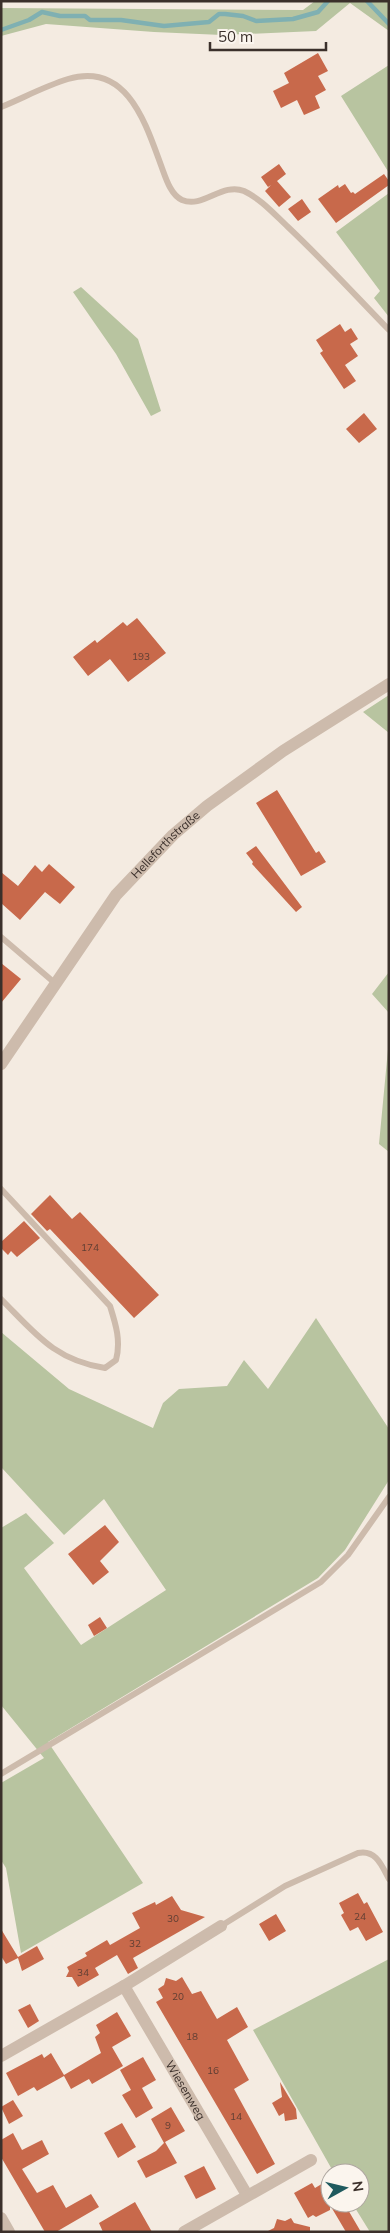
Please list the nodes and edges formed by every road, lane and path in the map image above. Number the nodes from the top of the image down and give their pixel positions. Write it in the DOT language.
graph roads {
  1 [pos="1,107"];
  2 [pos="389,330"];
  3 [pos="389,684"];
  4 [pos="1,937"];
  5 [pos="56,984"];
  6 [pos="1,1064"];
  7 [pos="1,1189"];
  8 [pos="1,1299"];
  9 [pos="389,1496"];
  10 [pos="1,1774"];
  11 [pos="389,1879"];
  12 [pos="221,1926"];
  13 [pos="124,1986"];
  14 [pos="1,2056"];
  15 [pos="310,2160"];
  16 [pos="247,2195"];
  17 [pos="1,2218"];
  18 [pos="9,2232"];
  19 [pos="184,2232"];
  1 -- 2 [label="lane"];
  3 -- 5 [label="street, Helleforthstraße"];
  4 -- 5 [label="lane"];
  5 -- 6 [label="street, Helleforthstraße"];
  7 -- 8 [label="lane"];
  9 -- 10 [label="lane"];
  11 -- 12 [label="lane"];
  12 -- 13 [label="street"];
  13 -- 14 [label="street"];
  13 -- 16 [label="street, Wiesenweg"];
  15 -- 16 [label="street"];
  16 -- 19 [label="street"];
  17 -- 18 [label="street"];
}
